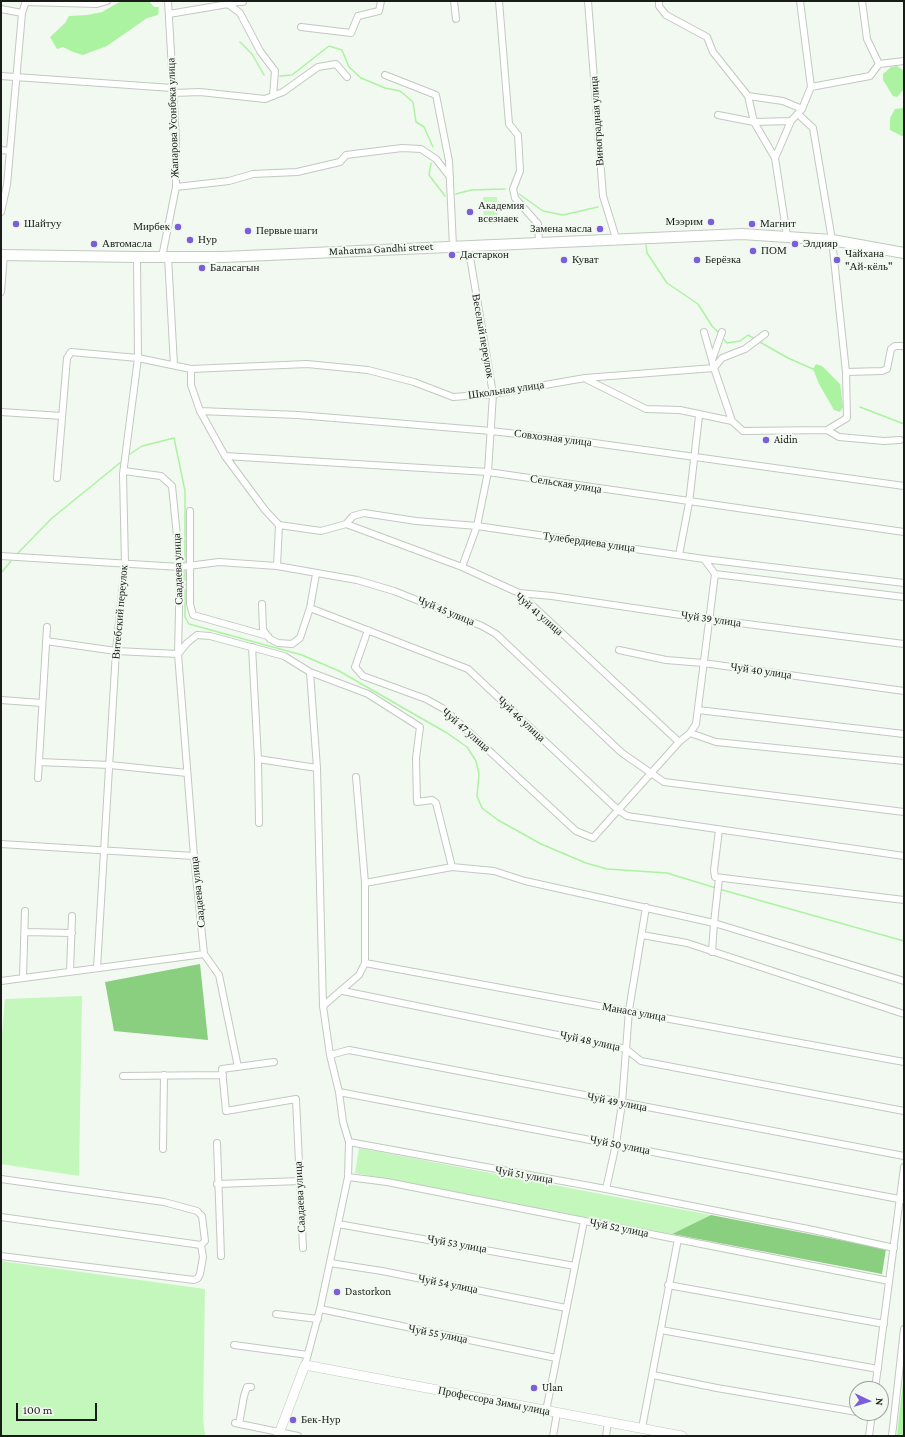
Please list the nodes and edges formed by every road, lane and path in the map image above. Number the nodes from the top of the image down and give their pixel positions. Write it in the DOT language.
graph roads {
  1 [pos="107,1"];
  2 [pos="168,1"];
  3 [pos="381,1"];
  4 [pos="454,1"];
  5 [pos="499,1"];
  6 [pos="588,1"];
  7 [pos="659,1"];
  8 [pos="800,1"];
  9 [pos="862,1"];
  10 [pos="26,2"];
  11 [pos="243,2"];
  12 [pos="230,5"];
  13 [pos="1,9"];
  14 [pos="22,13"];
  15 [pos="169,14"];
  16 [pos="456,19"];
  17 [pos="301,26"];
  18 [pos="904,61"];
  19 [pos="879,64"];
  20 [pos="385,75"];
  21 [pos="1,76"];
  22 [pos="16,77"];
  23 [pos="347,77"];
  24 [pos="811,87"];
  25 [pos="172,91"];
  26 [pos="273,96"];
  27 [pos="748,96"];
  28 [pos="802,109"];
  29 [pos="798,114"];
  30 [pos="718,115"];
  31 [pos="791,121"];
  32 [pos="754,122"];
  33 [pos="1,150"];
  34 [pos="10,151"];
  35 [pos="775,158"];
  36 [pos="450,177"];
  37 [pos="176,187"];
  38 [pos="1,212"];
  39 [pos="787,236"];
  40 [pos="616,238"];
  41 [pos="832,240"];
  42 [pos="539,242"];
  43 [pos="468,245"];
  44 [pos="453,246"];
  45 [pos="904,253"];
  46 [pos="2,255"];
  47 [pos="137,257"];
  48 [pos="165,257"];
  49 [pos="1,292"];
  50 [pos="704,332"];
  51 [pos="722,332"];
  52 [pos="765,334"];
  53 [pos="904,346"];
  54 [pos="138,358"];
  55 [pos="712,360"];
  56 [pos="174,365"];
  57 [pos="714,368"];
  58 [pos="191,369"];
  59 [pos="846,372"];
  60 [pos="585,378"];
  61 [pos="493,394"];
  62 [pos="200,411"];
  63 [pos="1,412"];
  64 [pos="62,416"];
  65 [pos="699,416"];
  66 [pos="732,422"];
  67 [pos="827,430"];
  68 [pos="491,431"];
  69 [pos="900,440"];
  70 [pos="225,456"];
  71 [pos="694,456"];
  72 [pos="124,471"];
  73 [pos="488,472"];
  74 [pos="57,478"];
  75 [pos="904,486"];
  76 [pos="689,503"];
  77 [pos="190,511"];
  78 [pos="279,524"];
  79 [pos="346,524"];
  80 [pos="477,526"];
  81 [pos="904,532"];
  82 [pos="1,556"];
  83 [pos="679,556"];
  84 [pos="704,559"];
  85 [pos="124,564"];
  86 [pos="190,565"];
  87 [pos="277,566"];
  88 [pos="180,567"];
  89 [pos="462,567"];
  90 [pos="316,574"];
  91 [pos="715,574"];
  92 [pos="904,583"];
  93 [pos="519,594"];
  94 [pos="904,597"];
  95 [pos="262,604"];
  96 [pos="310,608"];
  97 [pos="708,620"];
  98 [pos="47,627"];
  99 [pos="368,630"];
  100 [pos="268,636"];
  101 [pos="46,642"];
  102 [pos="904,644"];
  103 [pos="252,646"];
  104 [pos="619,650"];
  105 [pos="116,651"];
  106 [pos="178,654"];
  107 [pos="703,663"];
  108 [pos="310,672"];
  109 [pos="904,691"];
  110 [pos="1,700"];
  111 [pos="42,703"];
  112 [pos="698,710"];
  113 [pos="690,733"];
  114 [pos="904,734"];
  115 [pos="679,742"];
  116 [pos="258,759"];
  117 [pos="904,761"];
  118 [pos="39,762"];
  119 [pos="110,765"];
  120 [pos="317,768"];
  121 [pos="187,773"];
  122 [pos="651,774"];
  123 [pos="356,776"];
  124 [pos="38,778"];
  125 [pos="618,810"];
  126 [pos="904,812"];
  127 [pos="259,823"];
  128 [pos="722,830"];
  129 [pos="1,844"];
  130 [pos="104,851"];
  131 [pos="194,856"];
  132 [pos="904,856"];
  133 [pos="452,867"];
  134 [pos="719,878"];
  135 [pos="366,883"];
  136 [pos="904,900"];
  137 [pos="646,907"];
  138 [pos="25,911"];
  139 [pos="72,916"];
  140 [pos="714,923"];
  141 [pos="25,932"];
  142 [pos="72,933"];
  143 [pos="642,935"];
  144 [pos="712,952"];
  145 [pos="204,954"];
  146 [pos="365,963"];
  147 [pos="97,968"];
  148 [pos="70,972"];
  149 [pos="23,977"];
  150 [pos="1,981"];
  151 [pos="904,981"];
  152 [pos="343,991"];
  153 [pos="323,1006"];
  154 [pos="629,1010"];
  155 [pos="904,1014"];
  156 [pos="626,1049"];
  157 [pos="330,1055"];
  158 [pos="274,1062"];
  159 [pos="904,1062"];
  160 [pos="238,1067"];
  161 [pos="223,1075"];
  162 [pos="123,1076"];
  163 [pos="164,1076"];
  164 [pos="339,1092"];
  165 [pos="622,1103"];
  166 [pos="904,1111"];
  167 [pos="349,1142"];
  168 [pos="217,1143"];
  169 [pos="616,1144"];
  170 [pos="163,1149"];
  171 [pos="904,1156"];
  172 [pos="904,1167"];
  173 [pos="348,1177"];
  174 [pos="1,1179"];
  175 [pos="300,1181"];
  176 [pos="217,1184"];
  177 [pos="606,1189"];
  178 [pos="902,1200"];
  179 [pos="1,1216"];
  180 [pos="584,1221"];
  181 [pos="338,1224"];
  182 [pos="678,1239"];
  183 [pos="201,1245"];
  184 [pos="303,1248"];
  185 [pos="894,1248"];
  186 [pos="1,1256"];
  187 [pos="221,1256"];
  188 [pos="330,1263"];
  189 [pos="575,1266"];
  190 [pos="889,1280"];
  191 [pos="668,1285"];
  192 [pos="566,1308"];
  193 [pos="320,1309"];
  194 [pos="276,1314"];
  195 [pos="318,1318"];
  196 [pos="884,1324"];
  197 [pos="904,1329"];
  198 [pos="661,1330"];
  199 [pos="234,1345"];
  200 [pos="308,1355"];
  201 [pos="556,1358"];
  202 [pos="305,1365"];
  203 [pos="878,1369"];
  204 [pos="653,1375"];
  205 [pos="876,1381"];
  206 [pos="251,1387"];
  207 [pos="546,1411"];
  208 [pos="849,1411"];
  209 [pos="556,1413"];
  210 [pos="870,1421"];
  211 [pos="608,1422"];
  212 [pos="642,1428"];
  213 [pos="279,1434"];
  214 [pos="298,1436"];
  215 [pos="552,1436"];
  216 [pos="606,1436"];
  217 [pos="682,1436"];
  218 [pos="869,1436"];
  219 [pos="892,1436"];
  1 -- 10 [label="street"];
  2 -- 15 [label="street, Жапарова Усонбека улица"];
  3 -- 17 [label="street"];
  4 -- 16 [label="street"];
  5 -- 42 [label="street"];
  6 -- 40 [label="street, Виноградная улица"];
  7 -- 27 [label="street"];
  8 -- 24 [label="street"];
  9 -- 19 [label="street"];
  10 -- 14 [label="street"];
  11 -- 12 [label="street"];
  12 -- 15 [label="street"];
  12 -- 26 [label="street"];
  13 -- 14 [label="street"];
  14 -- 22 [label="street"];
  15 -- 25 [label="street, Жапарова Усонбека улица"];
  18 -- 19 [label="street"];
  19 -- 24 [label="street"];
  20 -- 36 [label="street"];
  21 -- 22 [label="street"];
  22 -- 25 [label="street"];
  22 -- 34 [label="street"];
  23 -- 26 [label="street"];
  24 -- 28 [label="street"];
  25 -- 26 [label="street"];
  25 -- 37 [label="street, Жапарова Усонбека улица"];
  27 -- 28 [label="street"];
  27 -- 32 [label="street"];
  28 -- 29 [label="street"];
  29 -- 31 [label="street"];
  29 -- 41 [label="street"];
  30 -- 32 [label="street"];
  31 -- 32 [label="street"];
  31 -- 35 [label="street"];
  32 -- 35 [label="street"];
  33 -- 34 [label="street"];
  34 -- 38 [label="street"];
  35 -- 39 [label="street"];
  36 -- 37 [label="street"];
  36 -- 44 [label="street"];
  37 -- 48 [label="street, Жапарова Усонбека улица"];
  39 -- 40 [label="main road, Mahatma Gandhi street"];
  39 -- 41 [label="main road, Mahatma Gandhi street"];
  40 -- 42 [label="main road, Mahatma Gandhi street"];
  41 -- 45 [label="main road, Mahatma Gandhi street"];
  41 -- 59 [label="street"];
  42 -- 43 [label="main road, Mahatma Gandhi street"];
  43 -- 44 [label="main road, Mahatma Gandhi street"];
  43 -- 61 [label="street, Веселый переулок"];
  44 -- 48 [label="main road, Mahatma Gandhi street"];
  46 -- 47 [label="main road, Mahatma Gandhi street"];
  46 -- 49 [label="street"];
  47 -- 48 [label="main road, Mahatma Gandhi street"];
  47 -- 54 [label="street, Витебский переулок"];
  48 -- 56 [label="street"];
  50 -- 55 [label="street"];
  51 -- 55 [label="street"];
  52 -- 57 [label="street"];
  53 -- 59 [label="street"];
  54 -- 56 [label="street, Школьная улица"];
  54 -- 64 [label="street, Школьная улица"];
  54 -- 72 [label="street, Витебский переулок"];
  55 -- 57 [label="street"];
  56 -- 58 [label="street, Школьная улица"];
  57 -- 60 [label="street, Школьная улица"];
  57 -- 66 [label="street"];
  58 -- 61 [label="street, Школьная улица"];
  58 -- 62 [label="street"];
  59 -- 67 [label="street"];
  60 -- 61 [label="street, Школьная улица"];
  60 -- 65 [label="street"];
  61 -- 68 [label="street, Веселый переулок"];
  62 -- 68 [label="street, Совхозная улица"];
  62 -- 70 [label="street"];
  63 -- 64 [label="street"];
  64 -- 74 [label="street"];
  65 -- 66 [label="street"];
  65 -- 71 [label="street"];
  66 -- 67 [label="street"];
  67 -- 69 [label="street"];
  68 -- 71 [label="street, Совхозная улица"];
  68 -- 73 [label="street, Веселый переулок"];
  70 -- 73 [label="street, Сельская улица"];
  70 -- 78 [label="street"];
  71 -- 75 [label="street, Совхозная улица"];
  71 -- 76 [label="street"];
  72 -- 85 [label="street, Витебский переулок"];
  72 -- 88 [label="street, Саадаева улица"];
  73 -- 76 [label="street, Сельская улица"];
  73 -- 80 [label="street, Веселый переулок"];
  76 -- 81 [label="street, Сельская улица"];
  76 -- 83 [label="street"];
  77 -- 86 [label="street"];
  78 -- 79 [label="street, Тулебердиева улица"];
  78 -- 87 [label="street"];
  79 -- 80 [label="street, Тулебердиева улица"];
  79 -- 89 [label="street, Чуй 41 улица"];
  80 -- 83 [label="street, Тулебердиева улица"];
  80 -- 89 [label="street, Веселый переулок"];
  82 -- 85 [label="street"];
  83 -- 84 [label="street, Тулебердиева улица"];
  84 -- 91 [label="street"];
  84 -- 92 [label="street, Тулебердиева улица"];
  85 -- 88 [label="street, Чуй 45 улица"];
  85 -- 105 [label="street, Витебский переулок"];
  86 -- 87 [label="street, Чуй 45 улица"];
  86 -- 88 [label="street, Чуй 45 улица"];
  86 -- 100 [label="street"];
  87 -- 90 [label="street, Чуй 45 улица"];
  88 -- 106 [label="street, Саадаева улица"];
  89 -- 93 [label="street, Чуй 41 улица"];
  90 -- 96 [label="street"];
  90 -- 122 [label="street, Чуй 45 улица"];
  91 -- 94 [label="street"];
  91 -- 97 [label="street"];
  93 -- 97 [label="street, Чуй 39 улица"];
  93 -- 115 [label="street, Чуй 41 улица"];
  95 -- 100 [label="street"];
  96 -- 99 [label="street, Чуй 46 улица"];
  96 -- 100 [label="street"];
  97 -- 102 [label="street, Чуй 39 улица"];
  97 -- 107 [label="street"];
  98 -- 101 [label="street"];
  99 -- 125 [label="street, Чуй 46 улица"];
  99 -- 125 [label="street, Чуй 47 улица"];
  101 -- 105 [label="street"];
  101 -- 111 [label="street"];
  103 -- 106 [label="street"];
  103 -- 108 [label="street"];
  103 -- 116 [label="street"];
  104 -- 107 [label="street, Чуй 40 улица"];
  105 -- 106 [label="street"];
  105 -- 119 [label="street, Витебский переулок"];
  106 -- 121 [label="street, Саадаева улица"];
  107 -- 109 [label="street, Чуй 40 улица"];
  107 -- 112 [label="street"];
  108 -- 120 [label="street"];
  108 -- 133 [label="street"];
  110 -- 111 [label="street"];
  111 -- 118 [label="street"];
  112 -- 113 [label="street"];
  112 -- 114 [label="street"];
  113 -- 115 [label="street"];
  113 -- 117 [label="street"];
  115 -- 122 [label="street"];
  116 -- 120 [label="street"];
  116 -- 127 [label="street"];
  118 -- 119 [label="street"];
  118 -- 124 [label="street"];
  119 -- 121 [label="street"];
  119 -- 130 [label="street, Витебский переулок"];
  120 -- 153 [label="street"];
  121 -- 131 [label="street, Саадаева улица"];
  122 -- 125 [label="street"];
  122 -- 126 [label="street, Чуй 45 улица"];
  123 -- 135 [label="street"];
  125 -- 128 [label="street, Чуй 46 улица"];
  128 -- 132 [label="street, Чуй 46 улица"];
  128 -- 134 [label="street"];
  129 -- 130 [label="street"];
  130 -- 131 [label="street"];
  130 -- 147 [label="street, Витебский переулок"];
  131 -- 145 [label="street, Саадаева улица"];
  133 -- 135 [label="street"];
  133 -- 137 [label="street"];
  134 -- 136 [label="street"];
  134 -- 140 [label="street"];
  135 -- 146 [label="street"];
  137 -- 140 [label="street"];
  137 -- 143 [label="street"];
  138 -- 141 [label="street"];
  139 -- 142 [label="street"];
  140 -- 144 [label="street"];
  140 -- 151 [label="street"];
  141 -- 142 [label="street"];
  141 -- 149 [label="street"];
  142 -- 148 [label="street"];
  143 -- 144 [label="street"];
  143 -- 154 [label="street"];
  144 -- 155 [label="street"];
  145 -- 147 [label="street"];
  145 -- 160 [label="street, Саадаева улица"];
  146 -- 152 [label="street"];
  146 -- 154 [label="street, Манаса улица"];
  147 -- 148 [label="street"];
  148 -- 149 [label="street"];
  149 -- 150 [label="street"];
  152 -- 153 [label="street"];
  152 -- 156 [label="street, Чуй 48 улица"];
  153 -- 157 [label="street"];
  154 -- 156 [label="street"];
  154 -- 159 [label="street, Манаса улица"];
  156 -- 165 [label="street"];
  156 -- 166 [label="street, Чуй 48 улица"];
  157 -- 164 [label="street"];
  157 -- 165 [label="street, Чуй 49 улица"];
  158 -- 160 [label="street"];
  160 -- 161 [label="street"];
  161 -- 163 [label="street"];
  161 -- 175 [label="street, Саадаева улица"];
  162 -- 163 [label="street"];
  163 -- 170 [label="street"];
  164 -- 167 [label="street"];
  164 -- 169 [label="street, Чуй 50 улица"];
  165 -- 169 [label="street"];
  165 -- 171 [label="street, Чуй 49 улица"];
  167 -- 173 [label="street"];
  167 -- 177 [label="street, Чуй 51 улица"];
  168 -- 176 [label="street"];
  169 -- 177 [label="street"];
  169 -- 178 [label="street, Чуй 50 улица"];
  172 -- 178 [label="street"];
  173 -- 180 [label="street, Чуй 52 улица"];
  173 -- 181 [label="street"];
  174 -- 183 [label="street"];
  175 -- 176 [label="street"];
  175 -- 184 [label="street, Саадаева улица"];
  176 -- 187 [label="street"];
  177 -- 185 [label="street, Чуй 51 улица"];
  178 -- 185 [label="street"];
  179 -- 183 [label="street"];
  180 -- 182 [label="street, Чуй 52 улица"];
  180 -- 189 [label="street"];
  181 -- 188 [label="street"];
  181 -- 189 [label="street, Чуй 53 улица"];
  182 -- 190 [label="street, Чуй 52 улица"];
  182 -- 191 [label="street"];
  183 -- 186 [label="street"];
  185 -- 190 [label="street"];
  188 -- 192 [label="street, Чуй 54 улица"];
  188 -- 193 [label="street"];
  189 -- 192 [label="street"];
  190 -- 196 [label="street"];
  191 -- 196 [label="street"];
  191 -- 198 [label="street"];
  192 -- 201 [label="street"];
  193 -- 195 [label="street"];
  193 -- 201 [label="street, Чуй 55 улица"];
  194 -- 195 [label="street"];
  195 -- 200 [label="street"];
  196 -- 203 [label="street"];
  197 -- 219 [label="street"];
  198 -- 203 [label="street"];
  198 -- 204 [label="street"];
  199 -- 200 [label="street"];
  200 -- 202 [label="street"];
  201 -- 207 [label="street"];
  202 -- 207 [label="street, Профессора Зимы улица"];
  202 -- 213 [label="street"];
  203 -- 205 [label="street"];
  204 -- 208 [label="street"];
  204 -- 212 [label="street"];
  206 -- 213 [label="street"];
  207 -- 209 [label="street, Профессора Зимы улица"];
  209 -- 211 [label="street, Профессора Зимы улица"];
  209 -- 215 [label="street"];
  210 -- 218 [label="street"];
  211 -- 212 [label="street, Профессора Зимы улица"];
  211 -- 216 [label="street"];
  212 -- 217 [label="street, Профессора Зимы улица"];
  213 -- 214 [label="street"];
}
